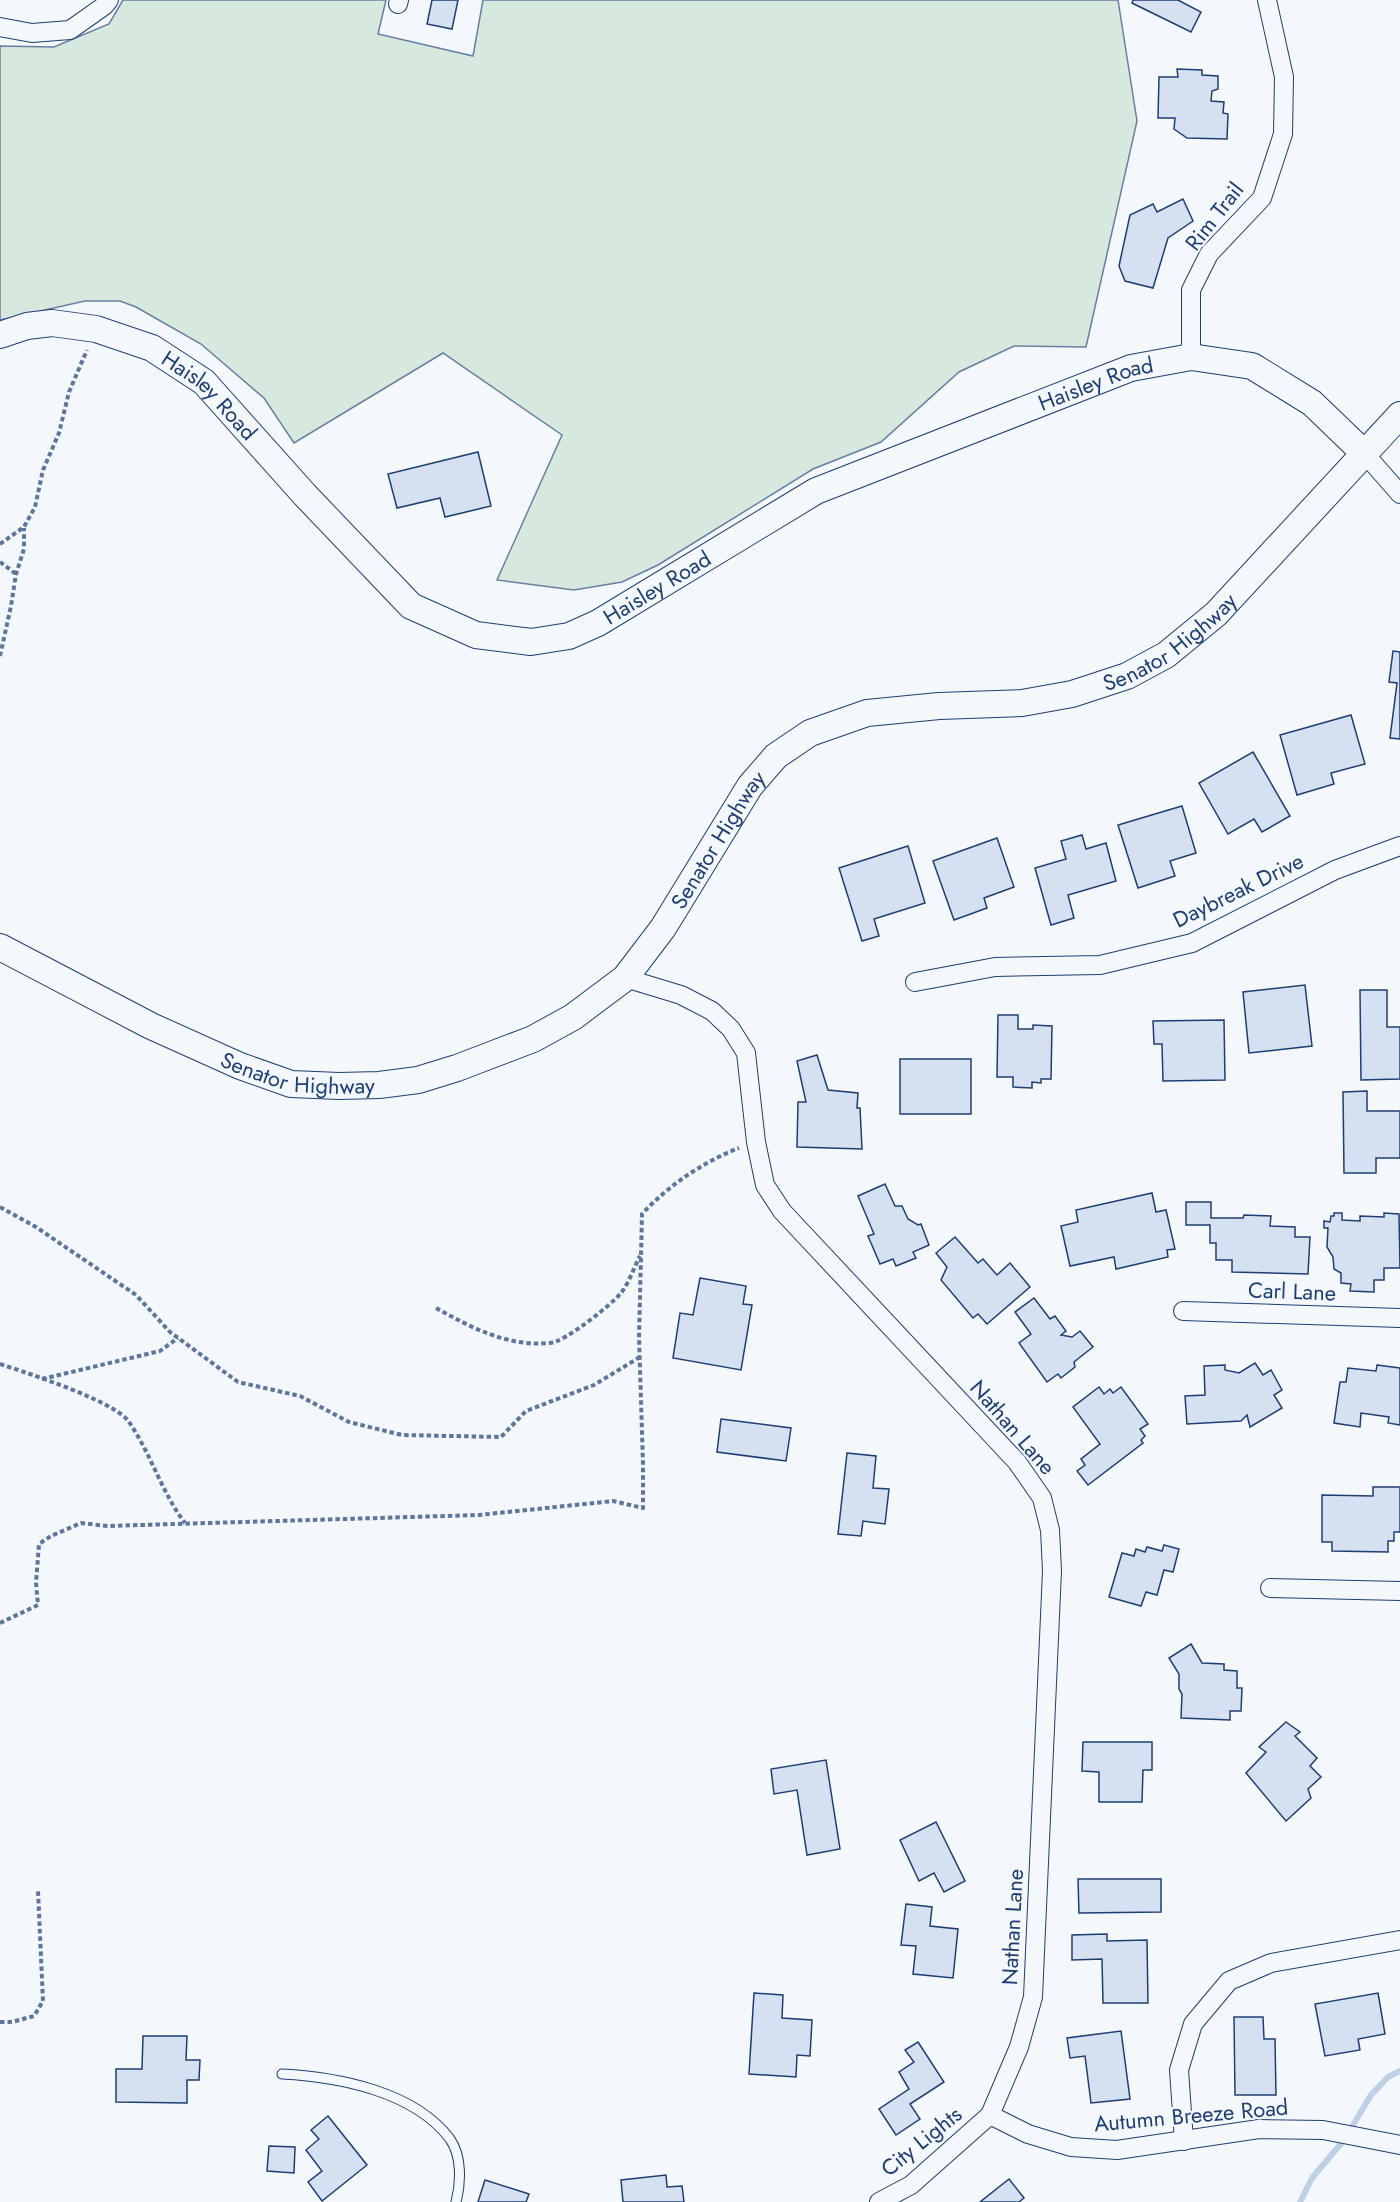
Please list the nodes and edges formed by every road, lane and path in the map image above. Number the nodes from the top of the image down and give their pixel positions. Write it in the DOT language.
graph roads {
  1 [pos="109,0"];
  2 [pos="1267,0"];
  3 [pos="0,27"];
  4 [pos="96,329"];
  5 [pos="0,335"];
  6 [pos="1191,357"];
  7 [pos="1400,415"];
  8 [pos="1365,454"];
  9 [pos="1400,494"];
  10 [pos="24,527"];
  11 [pos="0,544"];
  12 [pos="0,562"];
  13 [pos="16,574"];
  14 [pos="0,656"];
  15 [pos="1400,846"];
  16 [pos="0,947"];
  17 [pos="626,978"];
  18 [pos="915,982"];
  19 [pos="756,1142"];
  20 [pos="0,1207"];
  21 [pos="640,1255"];
  22 [pos="436,1308"];
  23 [pos="1183,1311"];
  24 [pos="1400,1318"];
  25 [pos="178,1338"];
  26 [pos="640,1358"];
  27 [pos="0,1365"];
  28 [pos="42,1379"];
  29 [pos="185,1524"];
  30 [pos="1270,1588"];
  31 [pos="1400,1591"];
  32 [pos="0,1623"];
  33 [pos="38,1891"];
  34 [pos="1400,1940"];
  35 [pos="0,2022"];
  36 [pos="282,2074"];
  37 [pos="990,2115"];
  38 [pos="1184,2142"];
  39 [pos="1400,2145"];
  40 [pos="456,2202"];
  41 [pos="879,2202"];
  1 -- 3 [label="street"];
  2 -- 6 [label="street, Rim Trail"];
  4 -- 5 [label="street, Haisley Road"];
  4 -- 6 [label="street, Haisley Road"];
  4 -- 10 [label="path"];
  6 -- 8 [label="street, Haisley Road"];
  7 -- 8 [label="street, Senator Highway"];
  8 -- 9 [label="street"];
  8 -- 17 [label="street, Senator Highway"];
  10 -- 11 [label="path"];
  10 -- 13 [label="path"];
  12 -- 13 [label="path"];
  13 -- 14 [label="path"];
  15 -- 18 [label="street, Daybreak Drive"];
  16 -- 17 [label="street, Senator Highway"];
  17 -- 19 [label="street, Nathan Lane"];
  19 -- 21 [label="path"];
  19 -- 37 [label="street, Nathan Lane"];
  20 -- 25 [label="path"];
  21 -- 22 [label="path"];
  21 -- 26 [label="path"];
  23 -- 24 [label="street, Carl Lane"];
  25 -- 26 [label="path"];
  25 -- 28 [label="path"];
  26 -- 29 [label="path"];
  27 -- 28 [label="path"];
  28 -- 29 [label="path"];
  29 -- 32 [label="path"];
  30 -- 31 [label="street"];
  33 -- 35 [label="path"];
  34 -- 38 [label="street"];
  36 -- 40 [label="lane"];
  37 -- 38 [label="street, Autumn Breeze Road"];
  37 -- 41 [label="street, City Lights"];
  38 -- 39 [label="street, Autumn Breeze Road"];
}
